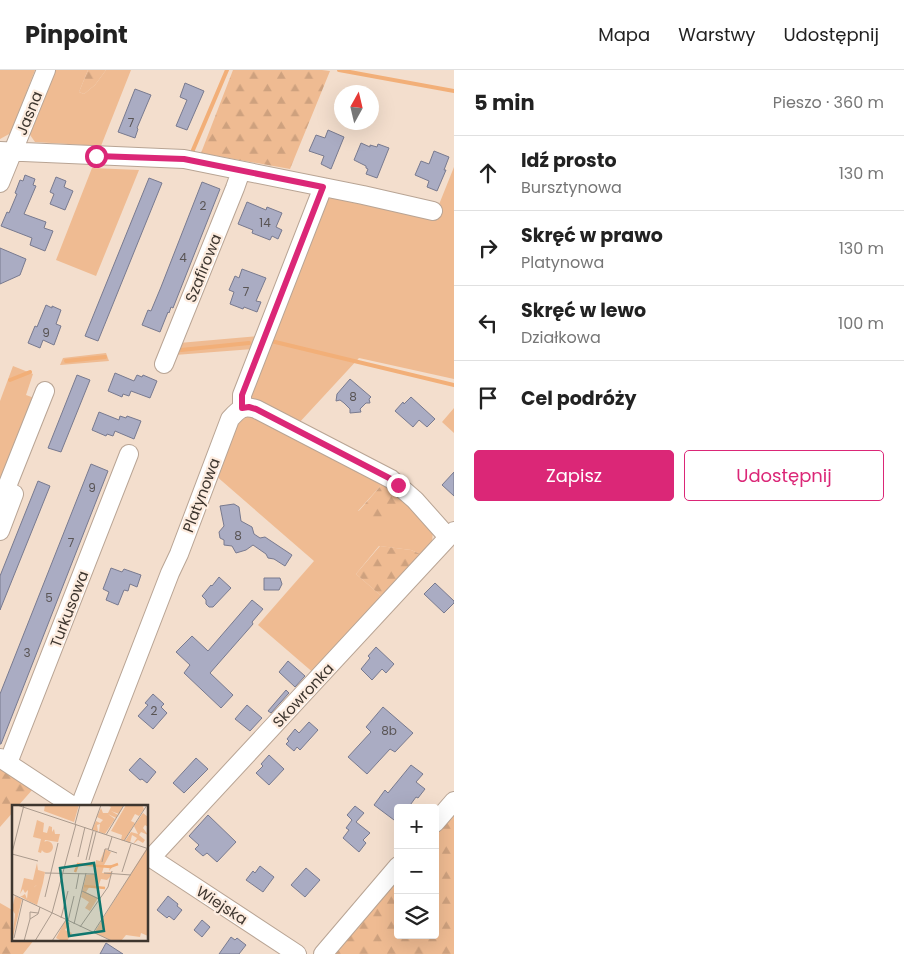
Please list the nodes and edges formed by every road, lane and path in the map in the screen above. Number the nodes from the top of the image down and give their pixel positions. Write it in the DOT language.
graph roads {
  1 [pos="46,70"];
  2 [pos="7,151"];
  3 [pos="241,171"];
  4 [pos="0,183"];
  5 [pos="323,187"];
  6 [pos="433,211"];
  7 [pos="164,364"];
  8 [pos="45,391"];
  9 [pos="242,408"];
  10 [pos="129,454"];
  11 [pos="24,468"];
  12 [pos="0,504"];
  13 [pos="0,531"];
  14 [pos="451,534"];
  15 [pos="4,760"];
  16 [pos="454,801"];
  17 [pos="72,805"];
  18 [pos="80,805"];
  19 [pos="439,818"];
  20 [pos="149,857"];
  21 [pos="394,871"];
  22 [pos="296,954"];
  23 [pos="323,954"];
  1 -- 2 [label="street, Jasna"];
  2 -- 3 [label="street"];
  2 -- 4 [label="street, Jasna"];
  3 -- 5 [label="street"];
  3 -- 7 [label="street, Szafirowa"];
  5 -- 6 [label="street"];
  5 -- 9 [label="street, Platynowa"];
  8 -- 12 [label="street"];
  9 -- 14 [label="street"];
  9 -- 18 [label="street, Platynowa"];
  10 -- 15 [label="street, Turkusowa"];
  11 -- 13 [label="street"];
  14 -- 20 [label="street, Skowronka"];
  15 -- 17 [label="street"];
  16 -- 19 [label="street"];
  20 -- 22 [label="street, Wiejska"];
  21 -- 23 [label="street"];
}
